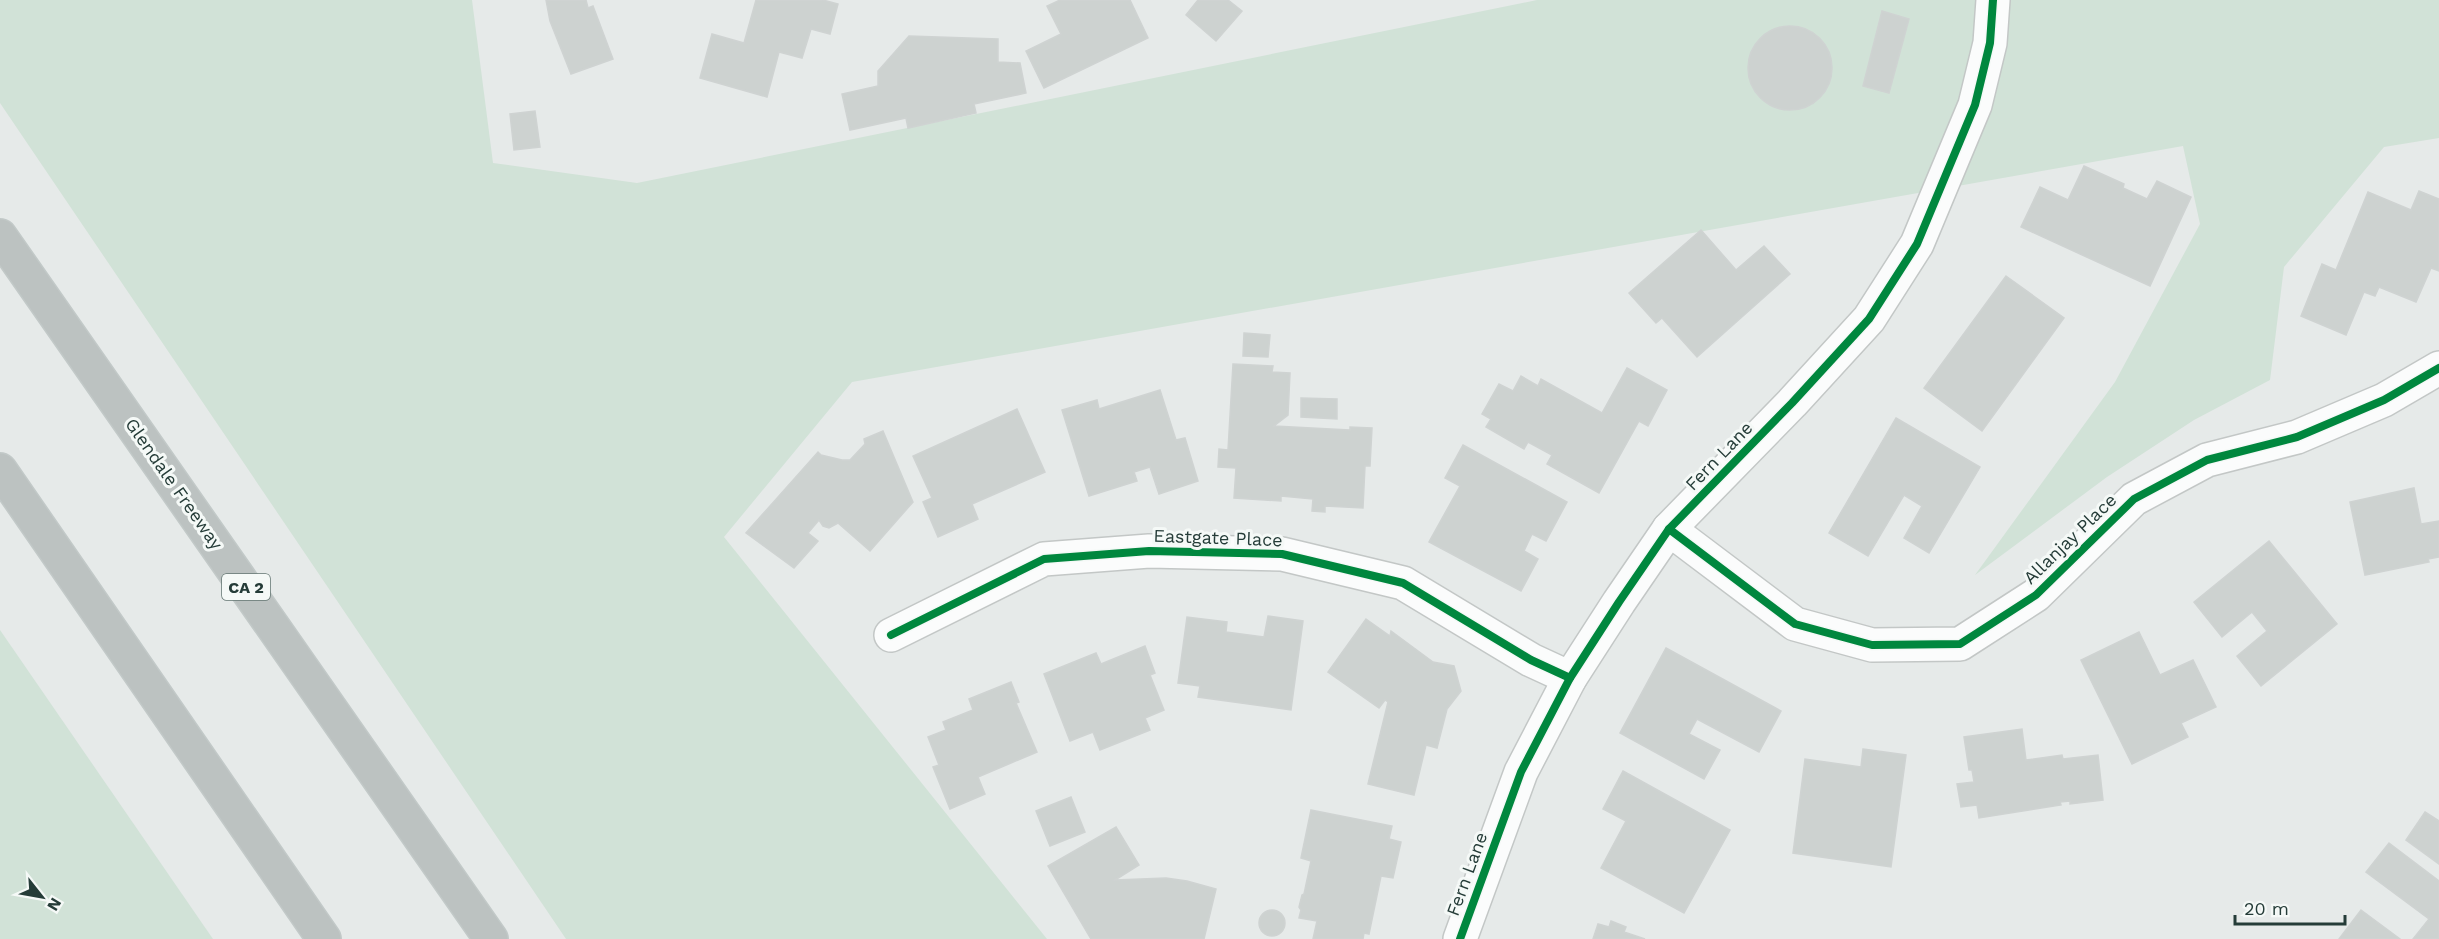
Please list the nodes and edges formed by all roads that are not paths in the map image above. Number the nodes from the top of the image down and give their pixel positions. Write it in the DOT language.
graph roads {
  1 [pos="1992,0"];
  2 [pos="0,236"];
  3 [pos="2439,368"];
  4 [pos="0,470"];
  5 [pos="1669,529"];
  6 [pos="891,635"];
  7 [pos="1569,678"];
  8 [pos="324,939"];
  9 [pos="491,939"];
  10 [pos="1460,939"];
  1 -- 5 [label="street, Fern Lane"];
  2 -- 9 [label="highway, Glendale Freeway / CA 2"];
  3 -- 5 [label="street, Allanjay Place"];
  4 -- 8 [label="highway"];
  5 -- 7 [label="street, Fern Lane"];
  6 -- 7 [label="street, Eastgate Place"];
  7 -- 10 [label="street, Fern Lane"];
}
